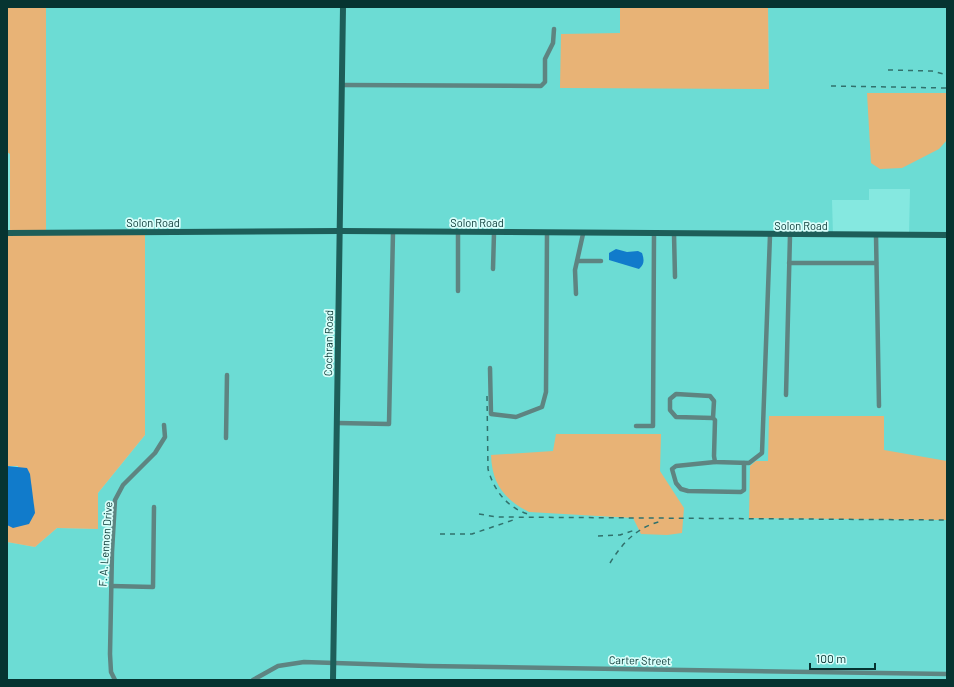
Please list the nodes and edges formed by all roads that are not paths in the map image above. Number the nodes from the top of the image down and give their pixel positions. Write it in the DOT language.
graph roads {
  1 [pos="343,7"];
  2 [pos="554,29"];
  3 [pos="342,85"];
  4 [pos="340,231"];
  5 [pos="7,232"];
  6 [pos="393,232"];
  7 [pos="458,232"];
  8 [pos="494,233"];
  9 [pos="547,233"];
  10 [pos="583,234"];
  11 [pos="654,234"];
  12 [pos="674,234"];
  13 [pos="770,235"];
  14 [pos="790,235"];
  15 [pos="876,235"];
  16 [pos="947,235"];
  17 [pos="578,261"];
  18 [pos="601,261"];
  19 [pos="789,263"];
  20 [pos="876,263"];
  21 [pos="493,269"];
  22 [pos="675,277"];
  23 [pos="458,291"];
  24 [pos="576,294"];
  25 [pos="490,368"];
  26 [pos="227,376"];
  27 [pos="786,395"];
  28 [pos="879,406"];
  29 [pos="713,418"];
  30 [pos="337,423"];
  31 [pos="164,425"];
  32 [pos="636,426"];
  33 [pos="226,438"];
  34 [pos="715,462"];
  35 [pos="744,463"];
  36 [pos="154,507"];
  37 [pos="111,586"];
  38 [pos="333,663"];
  39 [pos="947,674"];
  40 [pos="114,680"];
  41 [pos="253,680"];
  42 [pos="333,680"];
  1 -- 3 [label="street, Cochran Road"];
  2 -- 3 [label="street"];
  3 -- 4 [label="street, Cochran Road"];
  4 -- 5 [label="street, Solon Road"];
  4 -- 6 [label="street, Solon Road"];
  4 -- 30 [label="street, Cochran Road"];
  6 -- 7 [label="street, Solon Road"];
  6 -- 30 [label="street"];
  7 -- 8 [label="street, Solon Road"];
  7 -- 23 [label="street"];
  8 -- 9 [label="street, Solon Road"];
  8 -- 21 [label="street"];
  9 -- 10 [label="street, Solon Road"];
  9 -- 25 [label="street"];
  10 -- 11 [label="street, Solon Road"];
  10 -- 17 [label="street"];
  11 -- 12 [label="street, Solon Road"];
  11 -- 32 [label="street"];
  12 -- 13 [label="street, Solon Road"];
  12 -- 22 [label="street"];
  13 -- 14 [label="street, Solon Road"];
  13 -- 35 [label="street"];
  14 -- 15 [label="street, Solon Road"];
  14 -- 19 [label="street"];
  15 -- 16 [label="street, Solon Road"];
  15 -- 20 [label="street"];
  17 -- 18 [label="street"];
  17 -- 24 [label="street"];
  19 -- 20 [label="street"];
  19 -- 27 [label="street"];
  20 -- 28 [label="street"];
  26 -- 33 [label="street"];
  29 -- 29 [label="street"];
  29 -- 34 [label="street"];
  30 -- 38 [label="street, Cochran Road"];
  31 -- 37 [label="street, F. A. Lennon Drive"];
  34 -- 35 [label="street"];
  34 -- 35 [label="street"];
  36 -- 37 [label="street"];
  37 -- 40 [label="street, F. A. Lennon Drive"];
  38 -- 39 [label="street, Carter Street"];
  38 -- 41 [label="street"];
  38 -- 42 [label="street, Cochran Road"];
}
